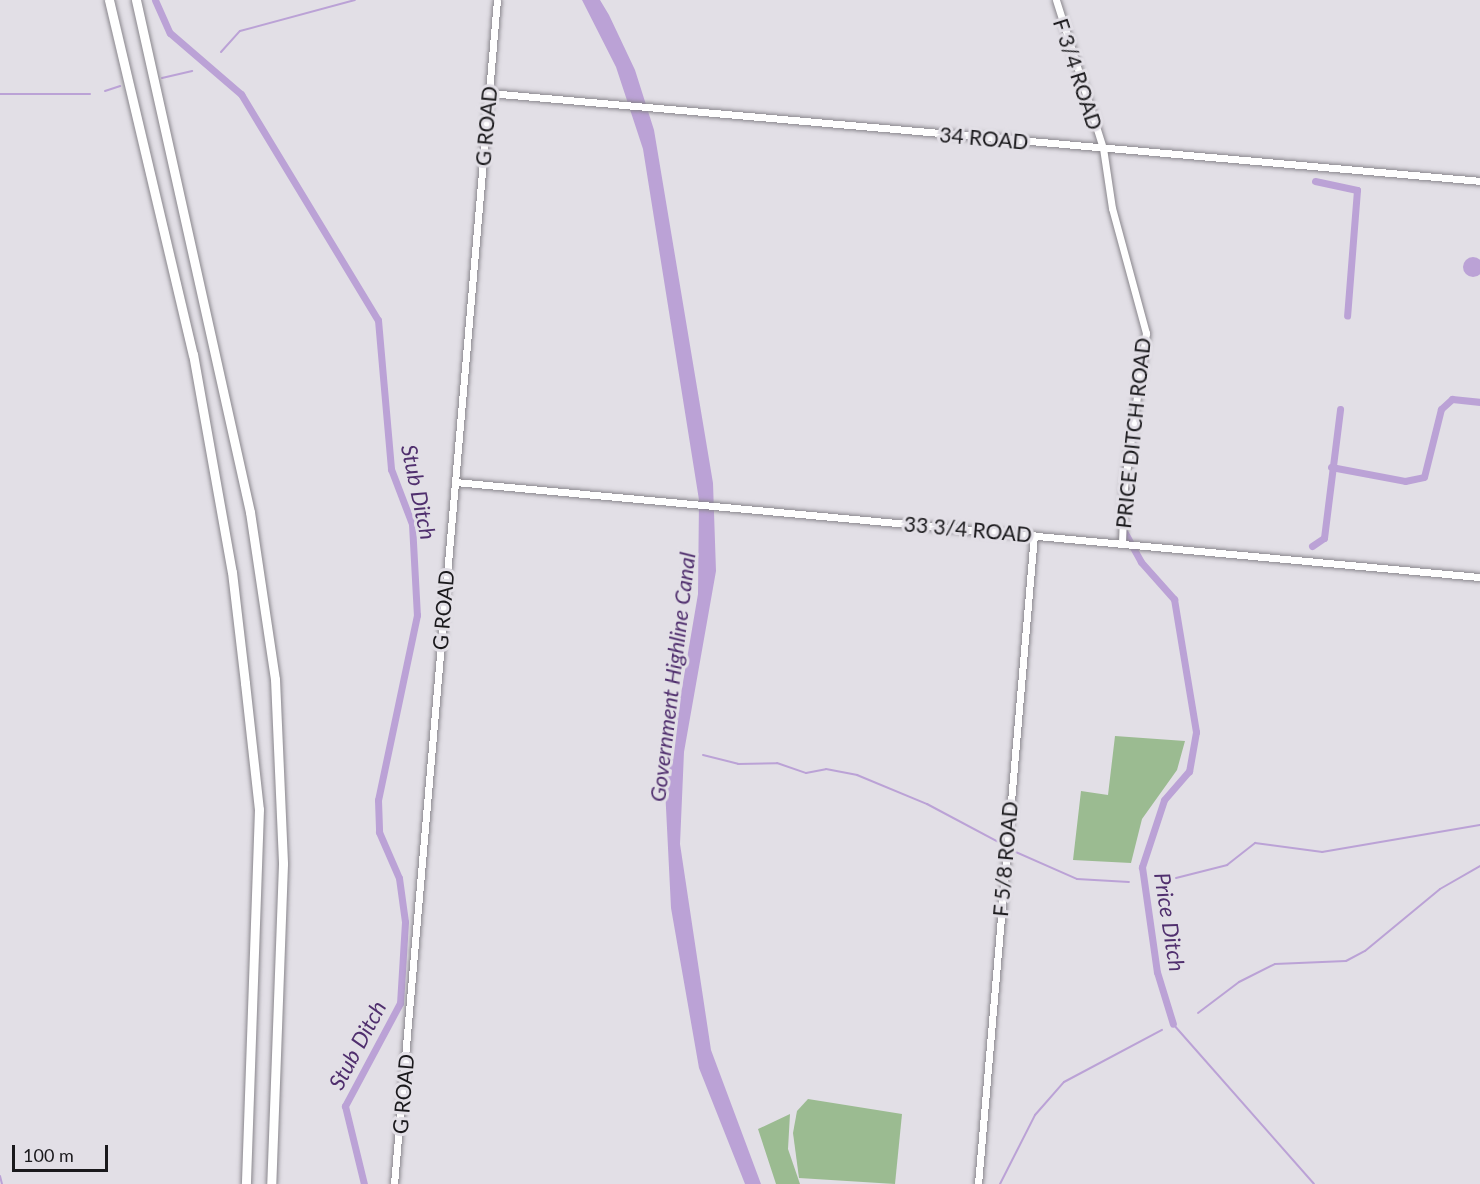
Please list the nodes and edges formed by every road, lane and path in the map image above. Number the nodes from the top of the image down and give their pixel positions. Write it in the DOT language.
graph roads {
  1 [pos="109,0"];
  2 [pos="136,0"];
  3 [pos="497,0"];
  4 [pos="1056,0"];
  5 [pos="489,93"];
  6 [pos="1103,148"];
  7 [pos="1480,181"];
  8 [pos="455,482"];
  9 [pos="1034,535"];
  10 [pos="1122,543"];
  11 [pos="1480,577"];
  12 [pos="246,1184"];
  13 [pos="271,1184"];
  14 [pos="394,1184"];
  15 [pos="978,1184"];
  1 -- 12 [label="highway"];
  2 -- 13 [label="highway"];
  3 -- 5 [label="street, G ROAD"];
  4 -- 6 [label="street, F 3/4 ROAD"];
  5 -- 6 [label="street, 34 ROAD"];
  5 -- 8 [label="street, G ROAD"];
  6 -- 7 [label="street, 34 ROAD"];
  6 -- 10 [label="street, PRICE DITCH ROAD"];
  8 -- 9 [label="street, 33 3/4 ROAD"];
  8 -- 14 [label="street, G ROAD"];
  9 -- 10 [label="street, 33 3/4 ROAD"];
  9 -- 15 [label="street, F 5/8 ROAD"];
  10 -- 11 [label="street, 33 3/4 ROAD"];
}
